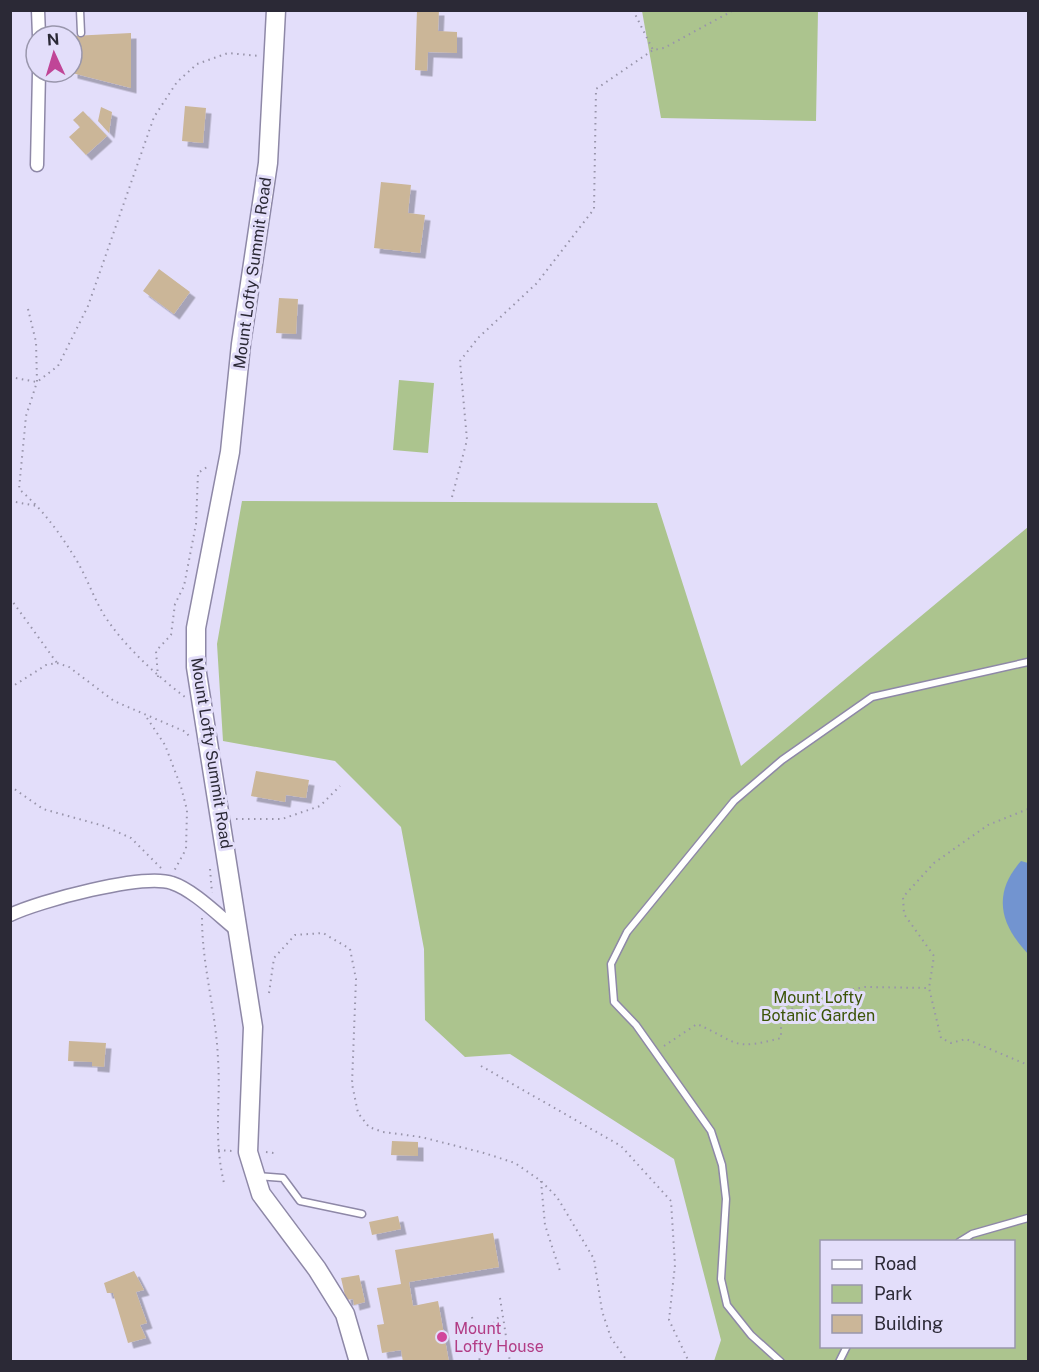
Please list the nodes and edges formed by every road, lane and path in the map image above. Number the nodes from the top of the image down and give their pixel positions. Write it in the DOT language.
graph roads {
  1 [pos="276,10"];
  2 [pos="633,10"];
  3 [pos="734,10"];
  4 [pos="653,51"];
  5 [pos="274,57"];
  6 [pos="39,84"];
  7 [pos="37,165"];
  8 [pos="28,309"];
  9 [pos="10,377"];
  10 [pos="37,382"];
  11 [pos="230,452"];
  12 [pos="452,497"];
  13 [pos="10,501"];
  14 [pos="40,507"];
  15 [pos="10,598"];
  16 [pos="1029,662"];
  17 [pos="57,663"];
  18 [pos="158,677"];
  19 [pos="10,688"];
  20 [pos="202,710"];
  21 [pos="146,717"];
  22 [pos="191,740"];
  23 [pos="10,786"];
  24 [pos="340,786"];
  25 [pos="1029,809"];
  26 [pos="222,822"];
  27 [pos="210,863"];
  28 [pos="163,869"];
  29 [pos="171,877"];
  30 [pos="202,903"];
  31 [pos="10,915"];
  32 [pos="239,933"];
  33 [pos="929,988"];
  34 [pos="269,993"];
  35 [pos="656,1053"];
  36 [pos="1029,1065"];
  37 [pos="481,1066"];
  38 [pos="264,1152"];
  39 [pos="274,1153"];
  40 [pos="254,1176"];
  41 [pos="541,1181"];
  42 [pos="224,1183"];
  43 [pos="362,1214"];
  44 [pos="1029,1218"];
  45 [pos="962,1240"];
  46 [pos="561,1271"];
  47 [pos="500,1298"];
  48 [pos="502,1313"];
  49 [pos="472,1317"];
  50 [pos="476,1339"];
  51 [pos="846,1348"];
  52 [pos="1029,1356"];
  53 [pos="359,1362"];
  54 [pos="480,1362"];
  55 [pos="510,1362"];
  56 [pos="628,1362"];
  57 [pos="689,1362"];
  58 [pos="780,1362"];
  59 [pos="839,1362"];
  60 [pos="1025,1362"];
  1 -- 5 [label="main road, Mount Lofty Summit Road"];
  2 -- 4 [label="path"];
  3 -- 4 [label="path"];
  4 -- 12 [label="path"];
  5 -- 10 [label="path"];
  5 -- 11 [label="main road, Mount Lofty Summit Road"];
  6 -- 7 [label="street"];
  8 -- 10 [label="path"];
  9 -- 10 [label="path"];
  10 -- 14 [label="path"];
  11 -- 18 [label="path"];
  11 -- 20 [label="main road, Mount Lofty Summit Road"];
  13 -- 14 [label="path"];
  14 -- 18 [label="path"];
  15 -- 17 [label="path"];
  16 -- 35 [label="lane"];
  17 -- 19 [label="path"];
  17 -- 21 [label="path"];
  18 -- 20 [label="path"];
  20 -- 26 [label="main road, Mount Lofty Summit Road"];
  21 -- 22 [label="path"];
  21 -- 29 [label="path"];
  23 -- 28 [label="path"];
  24 -- 26 [label="path"];
  25 -- 33 [label="path"];
  26 -- 32 [label="main road, Mount Lofty Summit Road"];
  27 -- 30 [label="path"];
  30 -- 31 [label="street"];
  30 -- 32 [label="street"];
  30 -- 42 [label="path"];
  32 -- 40 [label="main road, Mount Lofty Summit Road"];
  33 -- 35 [label="path"];
  33 -- 36 [label="path"];
  34 -- 41 [label="path"];
  35 -- 58 [label="lane"];
  37 -- 57 [label="path"];
  38 -- 39 [label="path"];
  40 -- 43 [label="lane"];
  40 -- 53 [label="main road, Mount Lofty Summit Road"];
  41 -- 46 [label="path"];
  41 -- 56 [label="path"];
  44 -- 45 [label="lane"];
  47 -- 48 [label="path"];
  48 -- 50 [label="path"];
  48 -- 55 [label="path"];
  49 -- 50 [label="path"];
  50 -- 54 [label="path"];
  51 -- 59 [label="lane"];
  52 -- 60 [label="path"];
}
